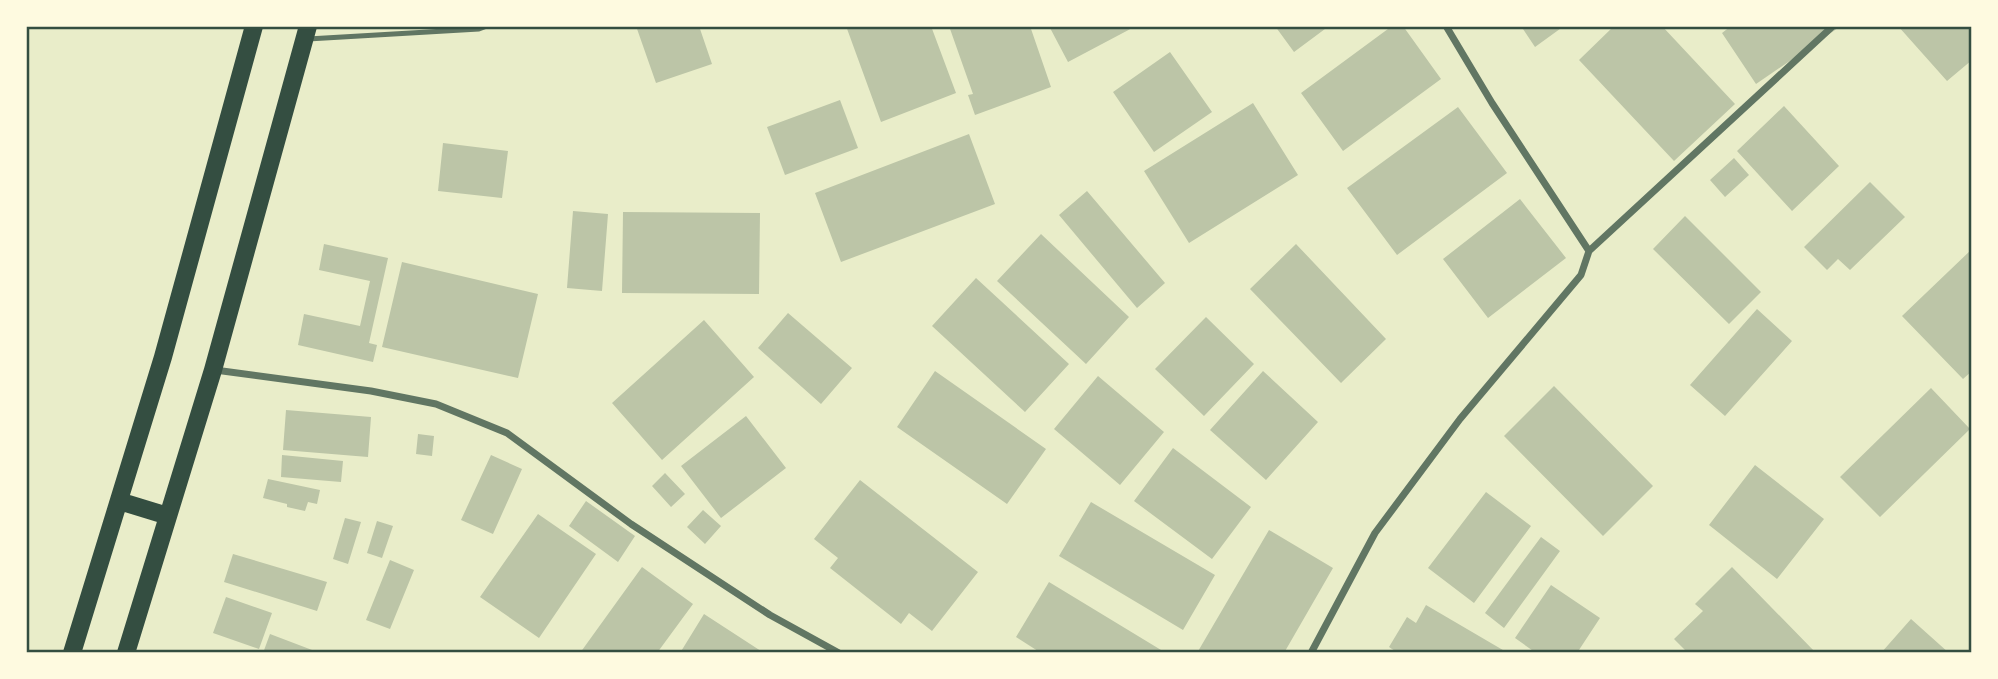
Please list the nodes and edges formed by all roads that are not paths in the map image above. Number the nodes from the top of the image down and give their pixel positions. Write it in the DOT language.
graph roads {
  1 [pos="254,26"];
  2 [pos="487,26"];
  3 [pos="1446,26"];
  4 [pos="1833,26"];
  5 [pos="307,32"];
  6 [pos="1589,251"];
  7 [pos="214,370"];
  8 [pos="118,501"];
  9 [pos="168,516"];
  10 [pos="72,653"];
  11 [pos="126,653"];
  12 [pos="839,653"];
  13 [pos="1311,653"];
  1 -- 8 [label="main road"];
  2 -- 5 [label="lane"];
  3 -- 6 [label="street"];
  4 -- 6 [label="street"];
  5 -- 7 [label="main road"];
  6 -- 13 [label="street"];
  7 -- 9 [label="main road"];
  7 -- 12 [label="street"];
  8 -- 9 [label="main road"];
  8 -- 10 [label="main road"];
  9 -- 11 [label="main road"];
}
